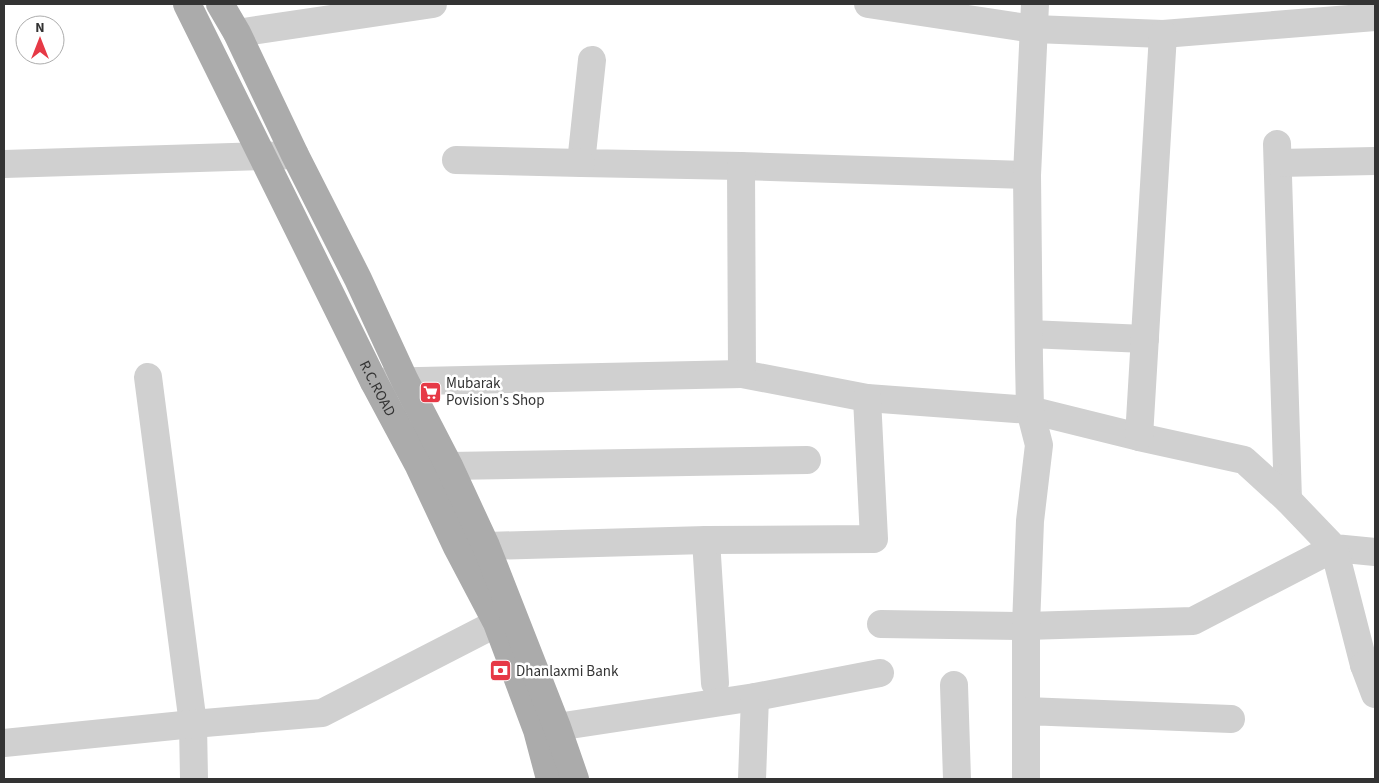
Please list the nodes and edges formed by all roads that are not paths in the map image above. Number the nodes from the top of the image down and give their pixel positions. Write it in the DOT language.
graph roads {
  1 [pos="187,4"];
  2 [pos="220,4"];
  3 [pos="433,4"];
  4 [pos="868,4"];
  5 [pos="1034,17"];
  6 [pos="1375,17"];
  7 [pos="237,33"];
  8 [pos="1163,34"];
  9 [pos="592,60"];
  10 [pos="295,155"];
  11 [pos="262,156"];
  12 [pos="456,160"];
  13 [pos="1375,161"];
  14 [pos="581,163"];
  15 [pos="4,164"];
  16 [pos="741,166"];
  17 [pos="1028,175"];
  18 [pos="1029,334"];
  19 [pos="1145,339"];
  20 [pos="742,374"];
  21 [pos="148,378"];
  22 [pos="405,381"];
  23 [pos="374,382"];
  24 [pos="867,398"];
  25 [pos="1030,410"];
  26 [pos="1139,437"];
  27 [pos="807,460"];
  28 [pos="449,466"];
  29 [pos="1288,500"];
  30 [pos="706,540"];
  31 [pos="486,546"];
  32 [pos="1334,548"];
  33 [pos="1375,552"];
  34 [pos="497,623"];
  35 [pos="882,624"];
  36 [pos="1026,626"];
  37 [pos="1370,666"];
  38 [pos="880,673"];
  39 [pos="715,683"];
  40 [pos="954,685"];
  41 [pos="1375,694"];
  42 [pos="755,697"];
  43 [pos="1026,711"];
  44 [pos="1231,719"];
  45 [pos="193,724"];
  46 [pos="557,726"];
  47 [pos="4,743"];
  48 [pos="194,779"];
  49 [pos="550,779"];
  50 [pos="575,779"];
  51 [pos="752,779"];
  52 [pos="957,779"];
  53 [pos="1026,779"];
  1 -- 11 [label="main road, R.C.ROAD"];
  2 -- 7 [label="main road, R.C.ROAD"];
  3 -- 7 [label="street"];
  4 -- 5 [label="street"];
  5 -- 8 [label="street"];
  5 -- 17 [label="street"];
  6 -- 8 [label="street"];
  7 -- 10 [label="main road, R.C.ROAD"];
  8 -- 19 [label="street"];
  9 -- 14 [label="street"];
  10 -- 11 [label="street"];
  10 -- 22 [label="main road, R.C.ROAD"];
  11 -- 15 [label="street"];
  11 -- 23 [label="main road, R.C.ROAD"];
  12 -- 14 [label="street"];
  13 -- 29 [label="street"];
  14 -- 16 [label="street"];
  16 -- 17 [label="street"];
  16 -- 20 [label="street"];
  17 -- 18 [label="street"];
  18 -- 19 [label="street"];
  18 -- 25 [label="street"];
  19 -- 26 [label="street"];
  20 -- 22 [label="street"];
  20 -- 24 [label="street"];
  21 -- 45 [label="street"];
  22 -- 23 [label="street"];
  22 -- 28 [label="main road, R.C.ROAD"];
  23 -- 34 [label="main road, R.C.ROAD"];
  24 -- 25 [label="street"];
  24 -- 30 [label="street"];
  25 -- 26 [label="street"];
  25 -- 36 [label="street"];
  26 -- 29 [label="street"];
  27 -- 28 [label="street"];
  28 -- 31 [label="main road, R.C.ROAD"];
  29 -- 32 [label="street"];
  30 -- 31 [label="street"];
  30 -- 39 [label="street"];
  31 -- 46 [label="main road, R.C.ROAD"];
  32 -- 33 [label="street"];
  32 -- 36 [label="street"];
  32 -- 37 [label="street"];
  34 -- 45 [label="street"];
  34 -- 49 [label="main road, R.C.ROAD"];
  35 -- 36 [label="street"];
  36 -- 43 [label="street"];
  37 -- 41 [label="street"];
  38 -- 42 [label="street"];
  40 -- 52 [label="street"];
  42 -- 46 [label="street"];
  42 -- 51 [label="street"];
  43 -- 44 [label="street"];
  43 -- 53 [label="street"];
  45 -- 47 [label="street"];
  45 -- 48 [label="street"];
  46 -- 50 [label="main road, R.C.ROAD"];
}
